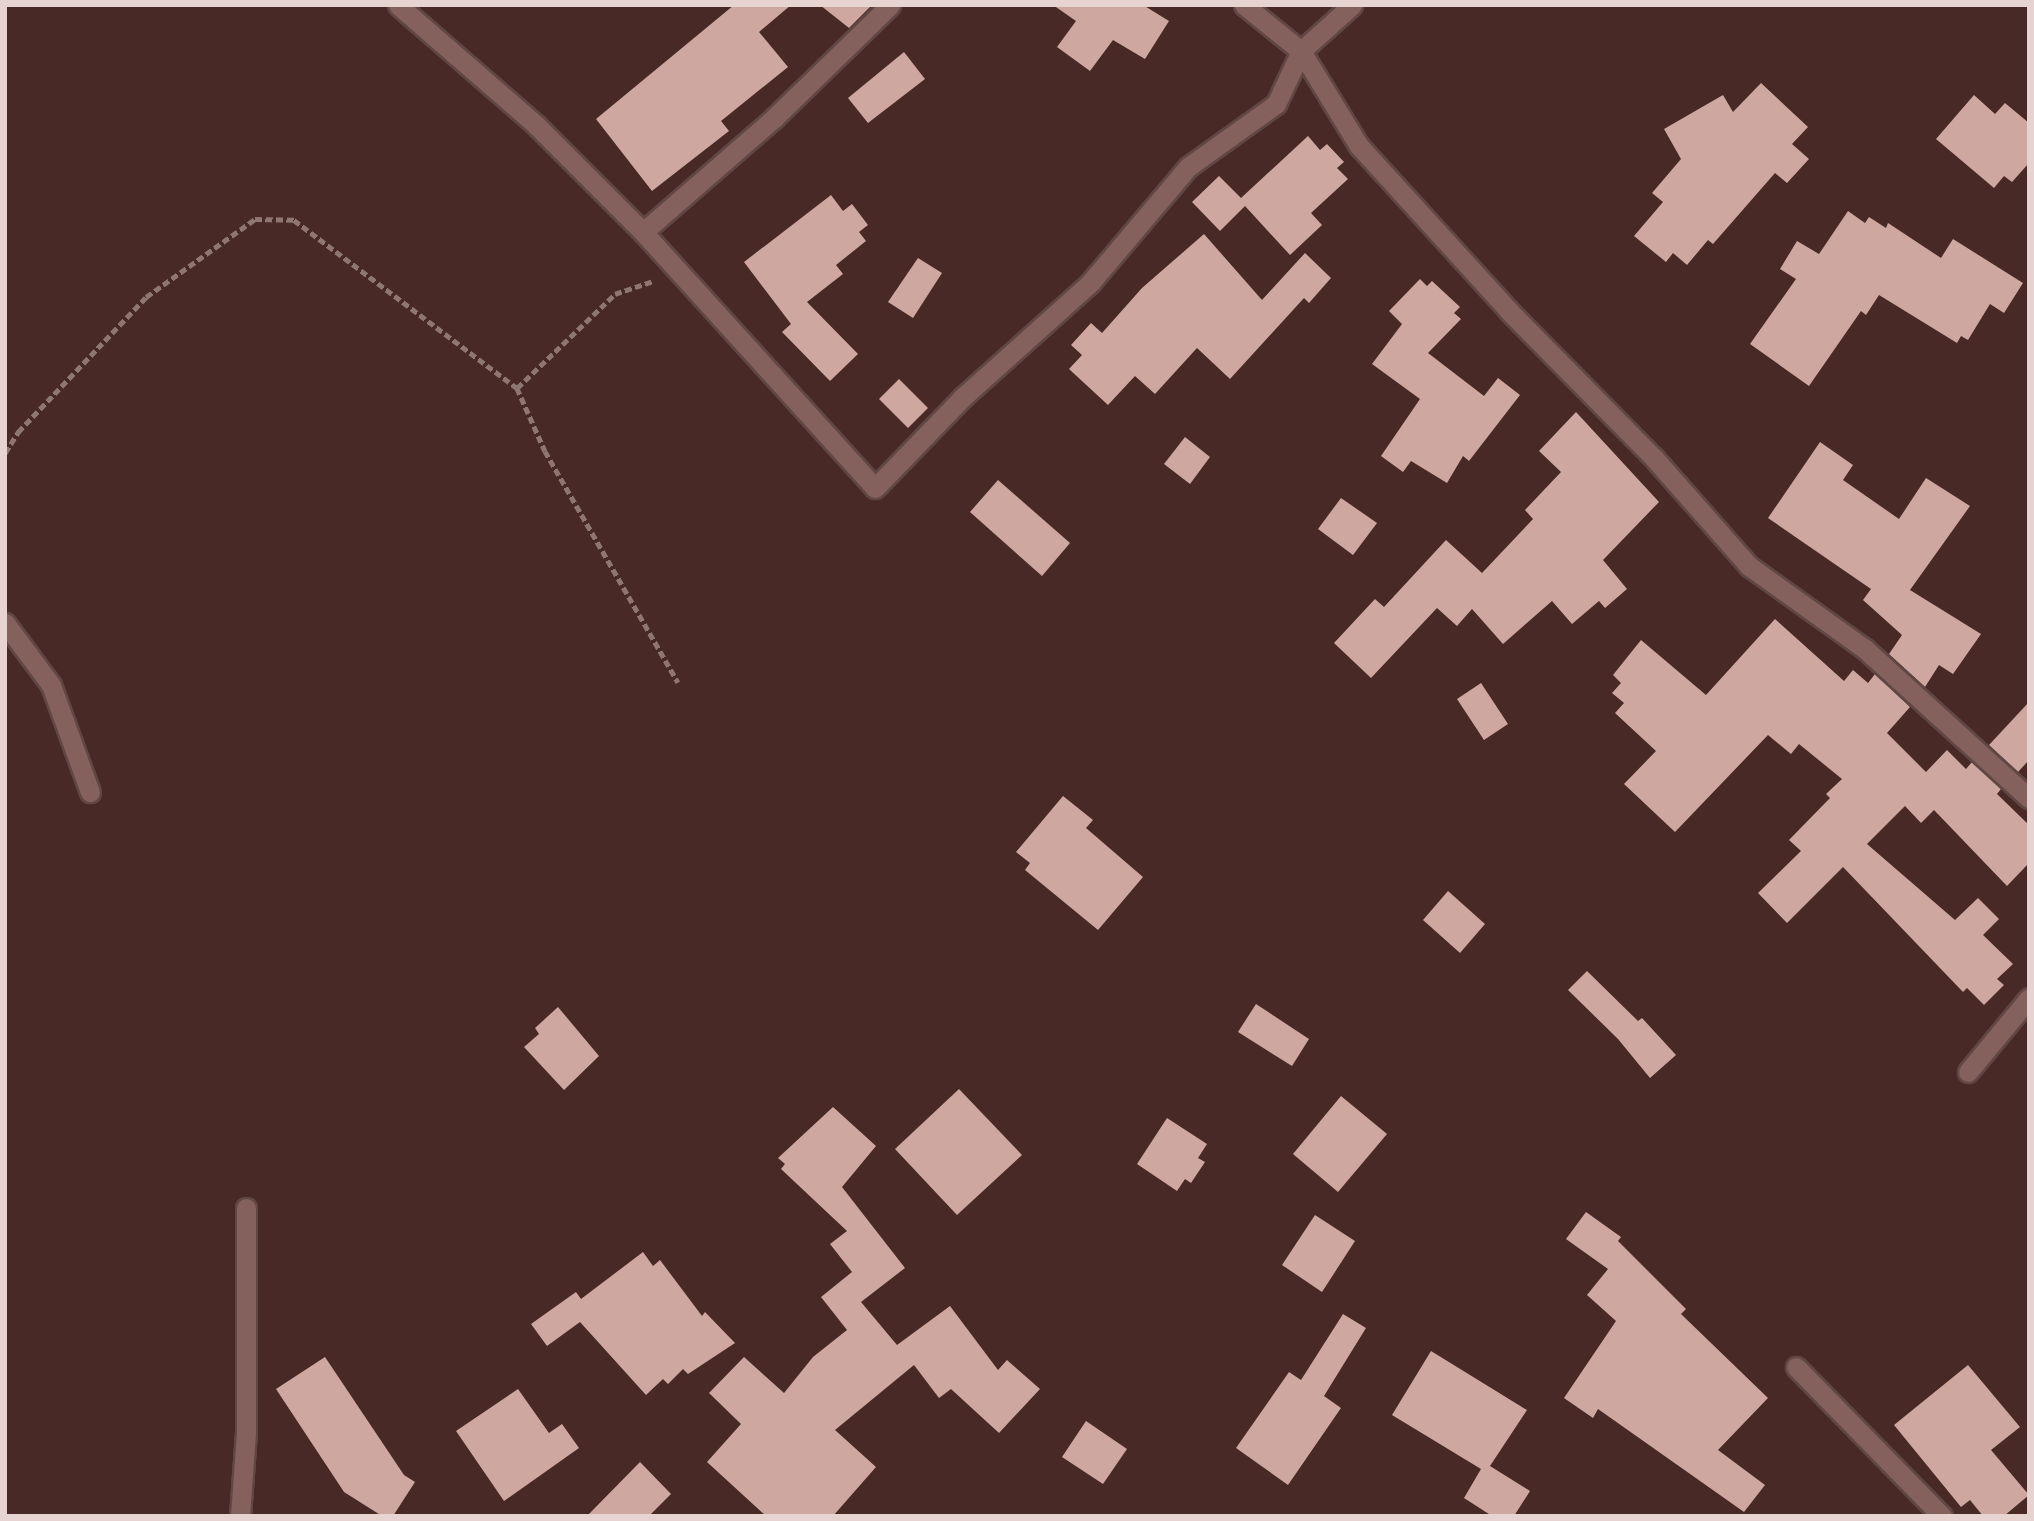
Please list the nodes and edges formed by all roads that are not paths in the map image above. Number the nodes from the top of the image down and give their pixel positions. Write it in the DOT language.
graph roads {
  1 [pos="398,5"];
  2 [pos="890,5"];
  3 [pos="1244,5"];
  4 [pos="1352,5"];
  5 [pos="1301,51"];
  6 [pos="643,232"];
  7 [pos="5,623"];
  8 [pos="90,792"];
  9 [pos="2029,798"];
  10 [pos="2029,998"];
  11 [pos="1968,1072"];
  12 [pos="246,1208"];
  13 [pos="1796,1367"];
  14 [pos="240,1516"];
  15 [pos="1942,1516"];
  1 -- 6 [label="street"];
  2 -- 6 [label="street"];
  3 -- 5 [label="street"];
  4 -- 5 [label="street"];
  5 -- 6 [label="street"];
  5 -- 9 [label="street"];
  7 -- 8 [label="street"];
  10 -- 11 [label="street"];
  12 -- 14 [label="street"];
  13 -- 15 [label="street"];
}
